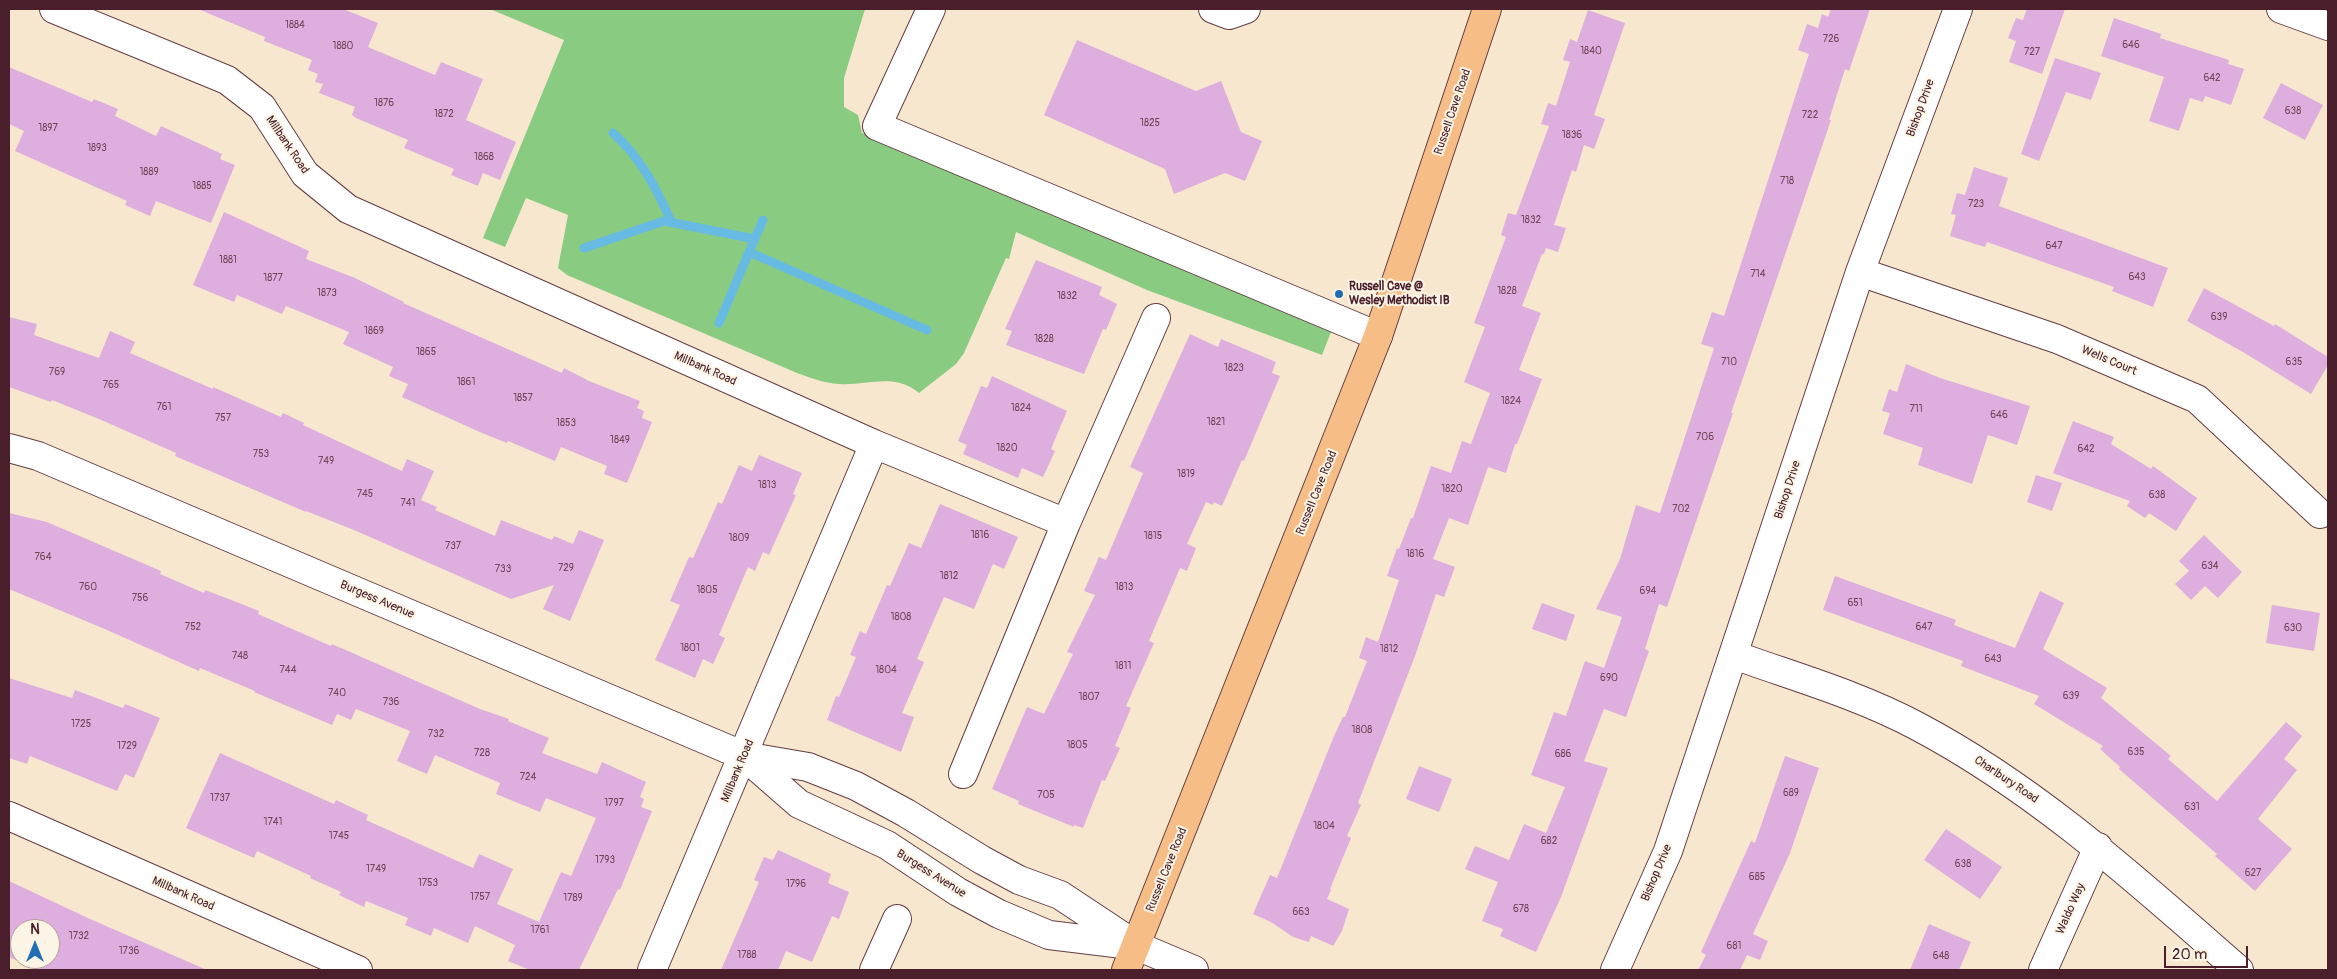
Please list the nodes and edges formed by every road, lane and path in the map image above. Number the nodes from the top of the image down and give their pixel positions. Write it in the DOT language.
graph roads {
  1 [pos="54,9"];
  2 [pos="931,9"];
  3 [pos="1214,9"];
  4 [pos="1246,9"];
  5 [pos="1487,9"];
  6 [pos="1958,9"];
  7 [pos="2281,9"];
  8 [pos="2328,26"];
  9 [pos="1860,272"];
  10 [pos="1156,318"];
  11 [pos="1378,336"];
  12 [pos="874,444"];
  13 [pos="9,448"];
  14 [pos="2320,514"];
  15 [pos="1066,523"];
  16 [pos="1734,655"];
  17 [pos="744,756"];
  18 [pos="963,774"];
  19 [pos="9,816"];
  20 [pos="2098,847"];
  21 [pos="897,919"];
  22 [pos="1137,946"];
  23 [pos="314,962"];
  24 [pos="358,970"];
  25 [pos="652,970"];
  26 [pos="874,970"];
  27 [pos="1126,970"];
  28 [pos="1194,970"];
  29 [pos="1615,970"];
  30 [pos="2043,970"];
  31 [pos="2239,970"];
  1 -- 12 [label="street, Millbank Road"];
  2 -- 11 [label="street"];
  3 -- 4 [label="street"];
  5 -- 11 [label="main road, Russell Cave Road"];
  6 -- 9 [label="street, Bishop Drive"];
  7 -- 8 [label="street"];
  9 -- 14 [label="street, Wells Court"];
  9 -- 16 [label="street, Bishop Drive"];
  10 -- 15 [label="street"];
  11 -- 22 [label="main road, Russell Cave Road"];
  12 -- 15 [label="street"];
  12 -- 17 [label="street, Millbank Road"];
  13 -- 17 [label="street, Burgess Avenue"];
  15 -- 18 [label="street"];
  16 -- 20 [label="street, Charlbury Road"];
  16 -- 29 [label="street, Bishop Drive"];
  17 -- 22 [label="street, Burgess Avenue"];
  17 -- 22 [label="street, Burgess Avenue"];
  17 -- 25 [label="street, Millbank Road"];
  19 -- 23 [label="street, Millbank Road"];
  20 -- 30 [label="street, Waldo Way"];
  20 -- 31 [label="street, Charlbury Road"];
  21 -- 26 [label="street"];
  22 -- 27 [label="main road, Russell Cave Road"];
  22 -- 28 [label="street, Burgess Avenue"];
  23 -- 24 [label="street, Millbank Road"];
}
